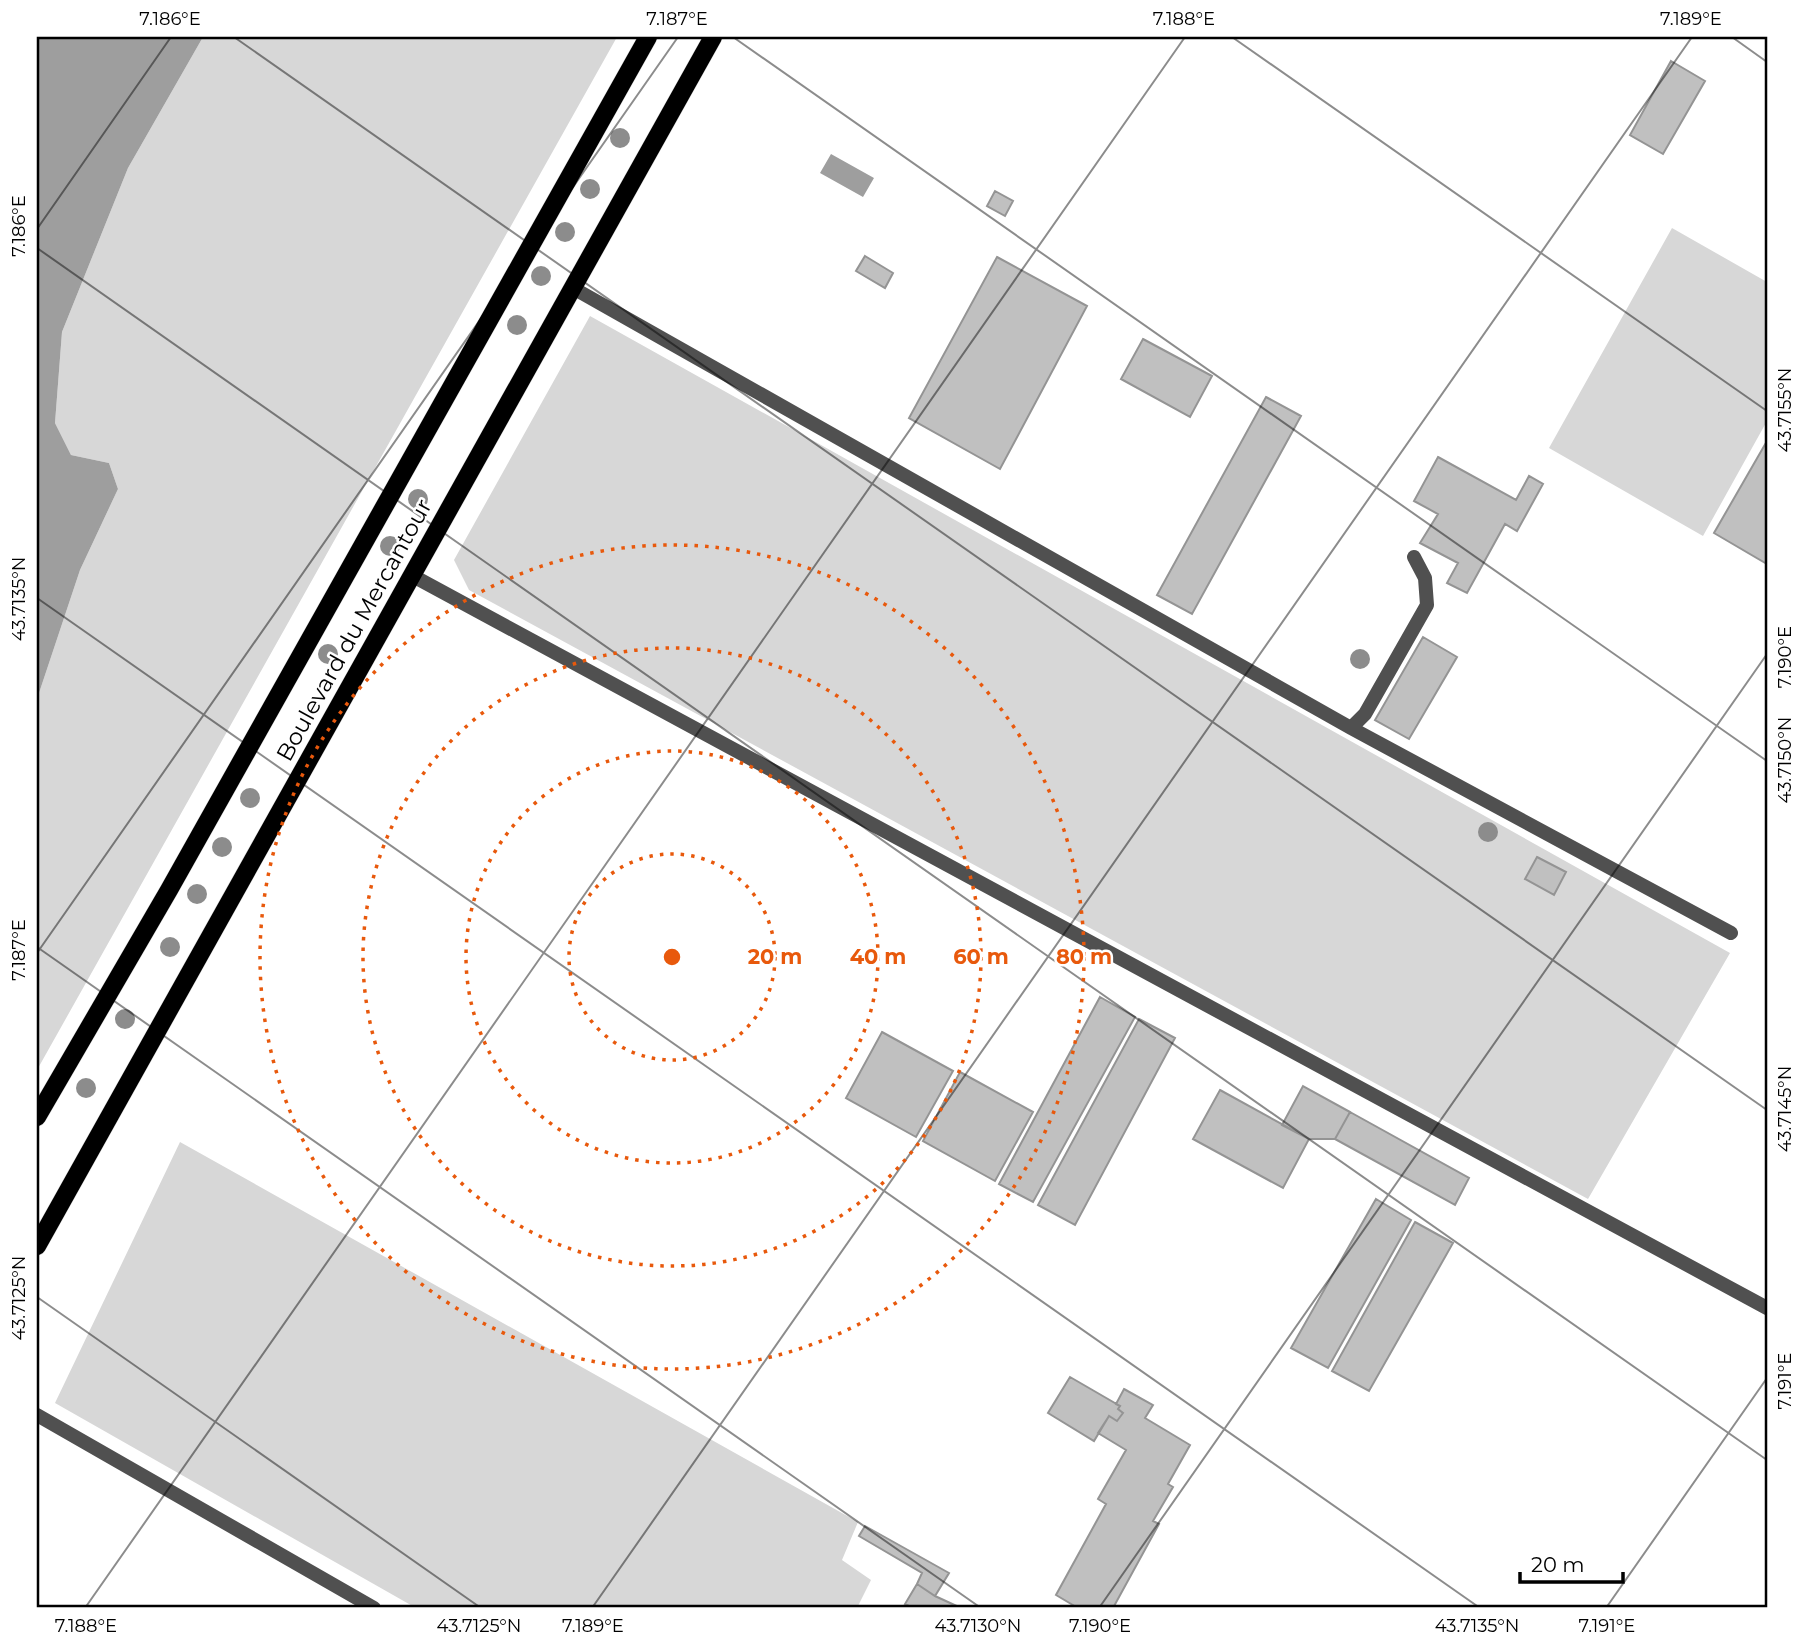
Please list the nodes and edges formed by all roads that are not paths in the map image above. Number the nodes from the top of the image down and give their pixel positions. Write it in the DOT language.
graph roads {
  1 [pos="648,37"];
  2 [pos="713,37"];
  3 [pos="573,288"];
  4 [pos="1414,558"];
  5 [pos="413,576"];
  6 [pos="1351,728"];
  7 [pos="1731,933"];
  8 [pos="37,1117"];
  9 [pos="37,1246"];
  10 [pos="1767,1308"];
  11 [pos="37,1415"];
  12 [pos="374,1608"];
  1 -- 8 [label="main road, Boulevard du Mercantour"];
  2 -- 3 [label="main road, Boulevard du Mercantour"];
  3 -- 5 [label="main road, Boulevard du Mercantour"];
  3 -- 6 [label="street"];
  4 -- 6 [label="street"];
  5 -- 9 [label="main road, Boulevard du Mercantour"];
  5 -- 10 [label="street"];
  6 -- 7 [label="street"];
  11 -- 12 [label="street"];
}
